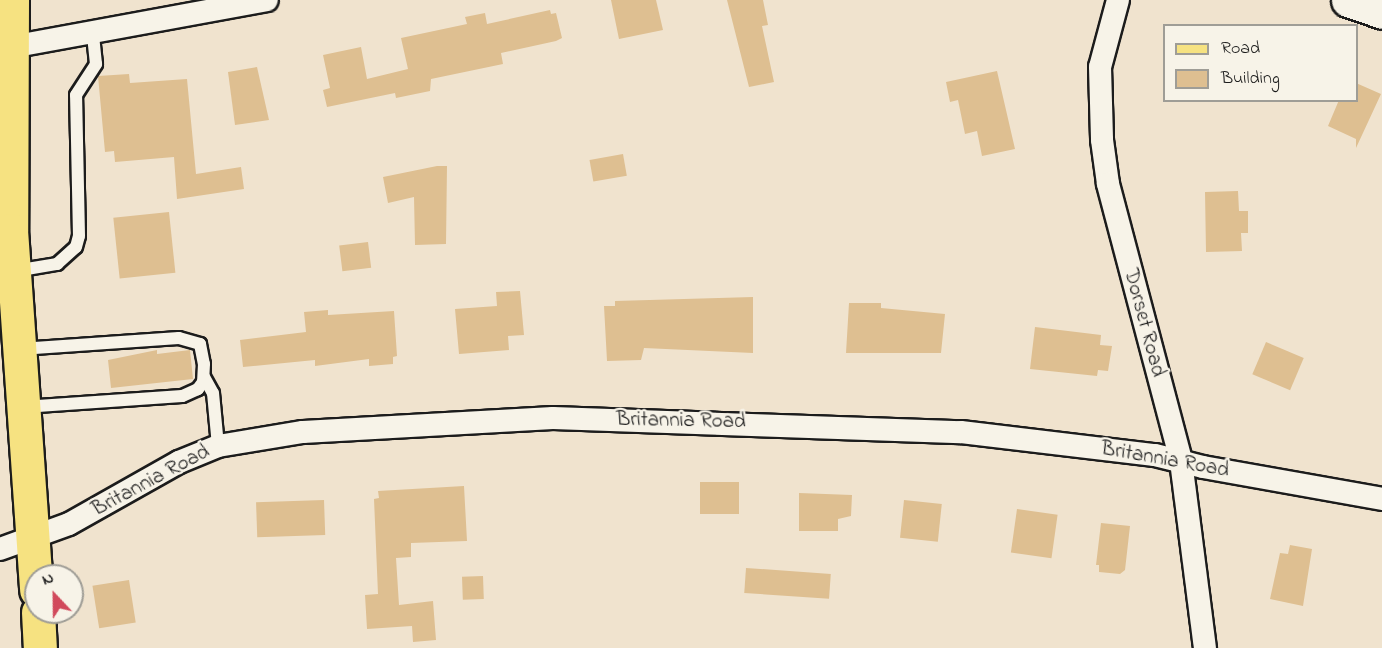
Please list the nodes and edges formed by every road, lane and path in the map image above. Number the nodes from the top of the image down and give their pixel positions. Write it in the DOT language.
graph roads {
  1 [pos="12,0"];
  2 [pos="267,0"];
  3 [pos="1118,0"];
  4 [pos="1348,0"];
  5 [pos="197,7"];
  6 [pos="1382,12"];
  7 [pos="93,33"];
  8 [pos="6,45"];
  9 [pos="14,271"];
  10 [pos="18,350"];
  11 [pos="204,377"];
  12 [pos="22,407"];
  13 [pos="218,446"];
  14 [pos="1180,461"];
  15 [pos="1382,499"];
  16 [pos="32,540"];
  17 [pos="0,549"];
  18 [pos="34,564"];
  19 [pos="39,624"];
  20 [pos="40,648"];
  21 [pos="1204,648"];
  1 -- 8 [label="main road"];
  2 -- 5 [label="street"];
  3 -- 14 [label="street, Dorset Road"];
  4 -- 6 [label="main road"];
  5 -- 7 [label="street"];
  7 -- 8 [label="street"];
  7 -- 9 [label="lane"];
  8 -- 9 [label="main road"];
  9 -- 10 [label="main road"];
  10 -- 11 [label="lane"];
  10 -- 12 [label="main road"];
  11 -- 12 [label="lane"];
  11 -- 13 [label="lane"];
  12 -- 16 [label="main road"];
  13 -- 14 [label="street, Britannia Road"];
  13 -- 16 [label="street, Britannia Road"];
  14 -- 15 [label="street, Britannia Road"];
  14 -- 21 [label="street, Dorset Road"];
  16 -- 17 [label="street, Britannia Road"];
  16 -- 18 [label="main road"];
  19 -- 20 [label="main road"];
}
